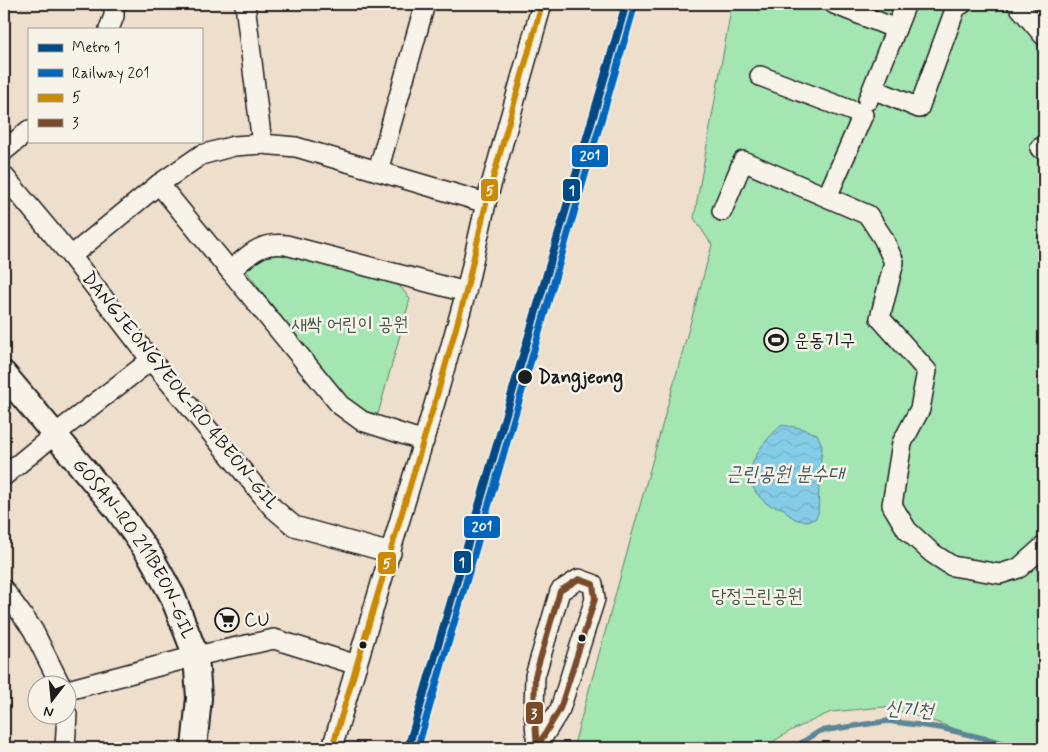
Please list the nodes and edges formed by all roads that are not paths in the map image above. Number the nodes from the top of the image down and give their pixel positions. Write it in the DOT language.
graph roads {
  1 [pos="114,4"];
  2 [pos="245,4"];
  3 [pos="425,4"];
  4 [pos="542,4"];
  5 [pos="834,4"];
  6 [pos="962,4"];
  7 [pos="1017,4"];
  8 [pos="905,6"];
  9 [pos="109,28"];
  10 [pos="896,29"];
  11 [pos="1044,36"];
  12 [pos="760,76"];
  13 [pos="872,89"];
  14 [pos="863,115"];
  15 [pos="28,131"];
  16 [pos="262,144"];
  17 [pos="4,151"];
  18 [pos="378,171"];
  19 [pos="4,176"];
  20 [pos="159,184"];
  21 [pos="827,197"];
  22 [pos="486,203"];
  23 [pos="722,211"];
  24 [pos="71,256"];
  25 [pos="230,271"];
  26 [pos="466,292"];
  27 [pos="151,360"];
  28 [pos="4,374"];
  29 [pos="54,435"];
  30 [pos="424,441"];
  31 [pos="4,476"];
  32 [pos="1044,546"];
  33 [pos="390,553"];
  34 [pos="4,590"];
  35 [pos="196,656"];
  36 [pos="357,665"];
  37 [pos="55,674"];
  38 [pos="78,687"];
  39 [pos="66,724"];
  40 [pos="65,748"];
  41 [pos="194,748"];
  42 [pos="332,748"];
  43 [pos="536,748"];
  1 -- 9 [label="street"];
  2 -- 16 [label="street"];
  3 -- 18 [label="street"];
  4 -- 22 [label="street"];
  5 -- 10 [label="street"];
  6 -- 13 [label="street"];
  7 -- 11 [label="street"];
  8 -- 10 [label="street"];
  10 -- 13 [label="street"];
  12 -- 14 [label="street"];
  13 -- 14 [label="street"];
  14 -- 21 [label="street"];
  15 -- 17 [label="street"];
  16 -- 18 [label="street"];
  16 -- 20 [label="street"];
  18 -- 22 [label="street"];
  19 -- 24 [label="street, DANGJEONGYEOK-RO 4BEON-GIL"];
  20 -- 24 [label="street"];
  20 -- 25 [label="street"];
  21 -- 23 [label="street"];
  21 -- 32 [label="street"];
  22 -- 26 [label="street"];
  24 -- 27 [label="street, DANGJEONGYEOK-RO 4BEON-GIL"];
  25 -- 26 [label="street"];
  25 -- 30 [label="street"];
  26 -- 30 [label="street"];
  27 -- 29 [label="street"];
  27 -- 33 [label="street, DANGJEONGYEOK-RO 4BEON-GIL"];
  28 -- 29 [label="street, GOSAN-RO 211BEON-GIL"];
  29 -- 31 [label="street"];
  29 -- 35 [label="street, GOSAN-RO 211BEON-GIL"];
  30 -- 33 [label="street"];
  33 -- 36 [label="street"];
  34 -- 37 [label="street"];
  35 -- 36 [label="street"];
  35 -- 38 [label="street"];
  35 -- 41 [label="street, GOSAN-RO 211BEON-GIL"];
  36 -- 42 [label="street"];
  39 -- 40 [label="street"];
  43 -- 43 [label="street"];
}
